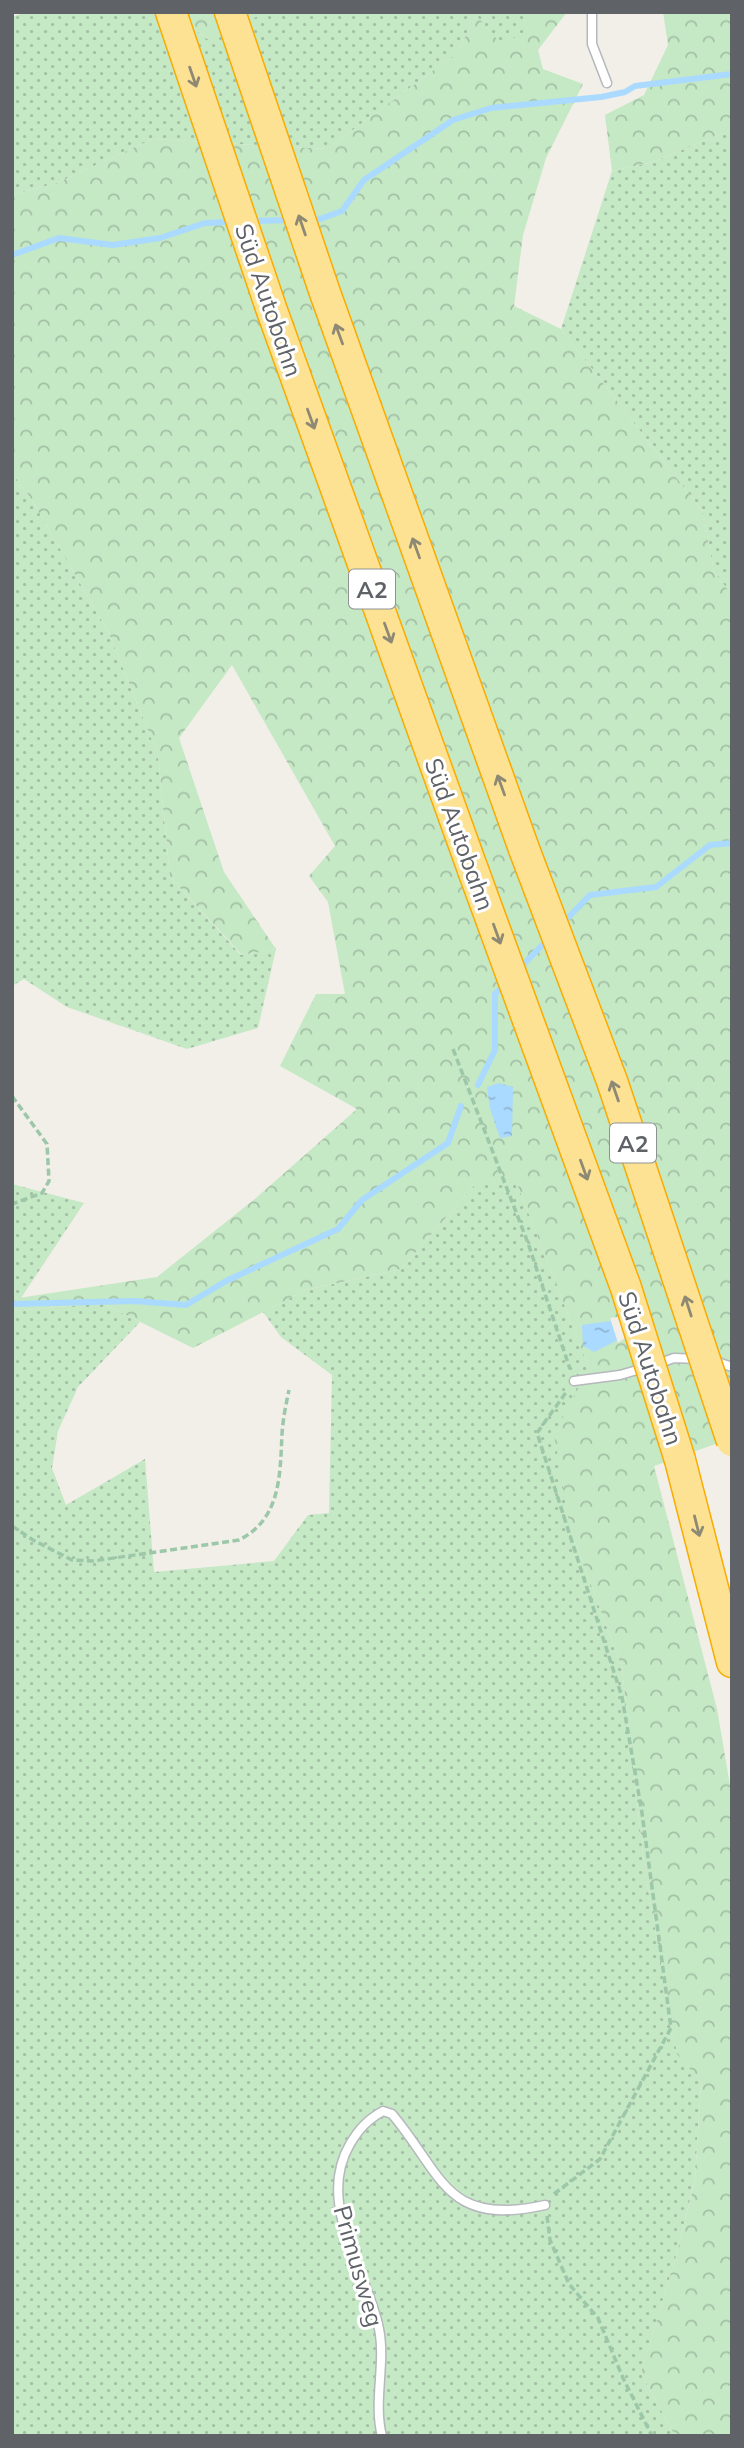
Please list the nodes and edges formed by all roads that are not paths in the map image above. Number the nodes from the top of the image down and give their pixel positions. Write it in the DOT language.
graph roads {
  1 [pos="171,12"];
  2 [pos="230,12"];
  3 [pos="592,12"];
  4 [pos="607,83"];
  5 [pos="732,1367"];
  6 [pos="574,1381"];
  7 [pos="732,1441"];
  8 [pos="732,1662"];
  9 [pos="545,2204"];
  10 [pos="382,2436"];
  1 -- 8 [label="highway, Süd Autobahn / A2, one-way, bridge"];
  7 -- 2 [label="highway, A2, one-way, bridge"];
  3 -- 4 [label="lane"];
  5 -- 6 [label="lane"];
  9 -- 10 [label="lane, Primusweg"];
}
